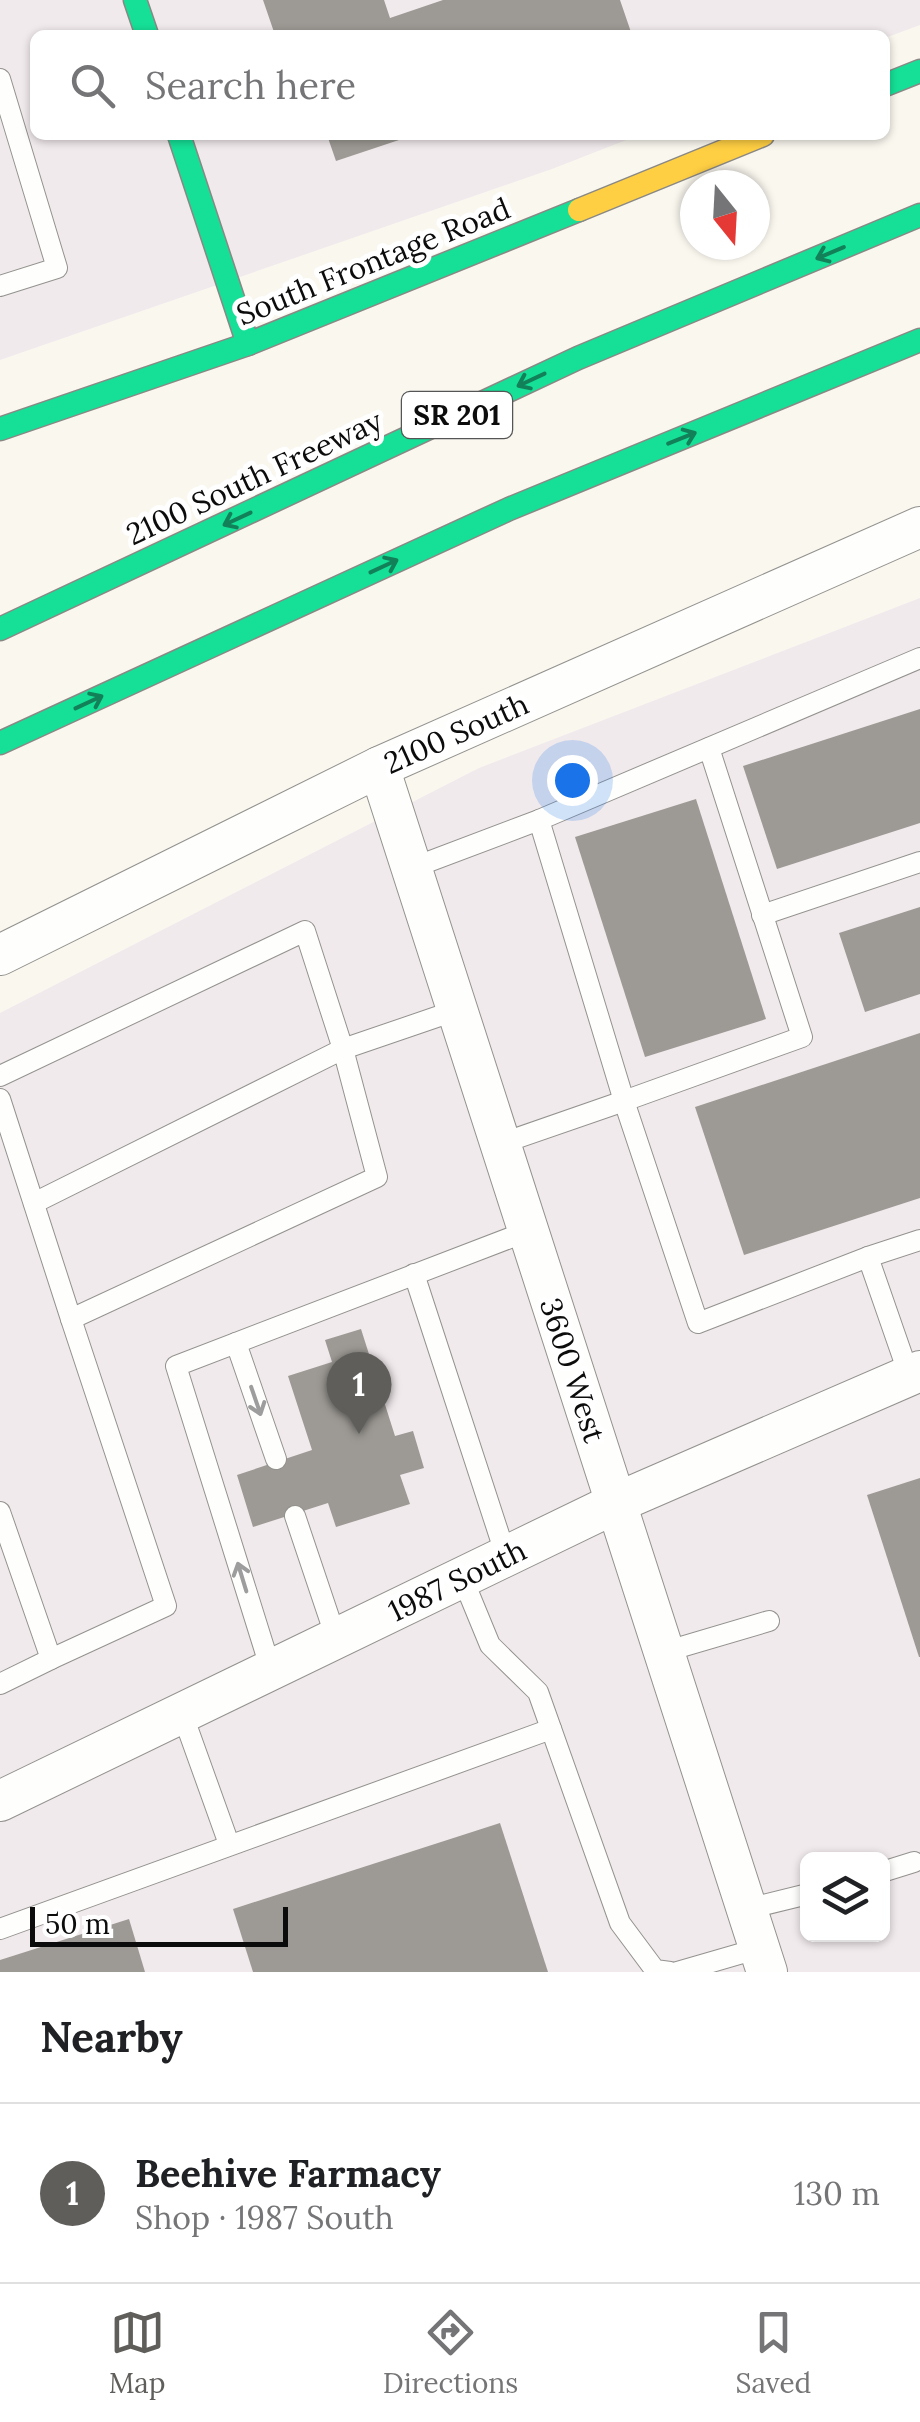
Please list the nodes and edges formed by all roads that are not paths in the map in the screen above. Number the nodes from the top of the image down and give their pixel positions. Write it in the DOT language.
graph roads {
  1 [pos="135,0"];
  2 [pos="144,30"];
  3 [pos="920,71"];
  4 [pos="0,79"];
  5 [pos="890,83"];
  6 [pos="181,140"];
  7 [pos="751,140"];
  8 [pos="920,216"];
  9 [pos="0,286"];
  10 [pos="920,340"];
  11 [pos="248,344"];
  12 [pos="0,429"];
  13 [pos="920,527"];
  14 [pos="0,629"];
  15 [pos="920,658"];
  16 [pos="0,743"];
  17 [pos="709,748"];
  18 [pos="379,767"];
  19 [pos="539,820"];
  20 [pos="920,862"];
  21 [pos="412,868"];
  22 [pos="762,914"];
  23 [pos="0,955"];
  24 [pos="458,1010"];
  25 [pos="343,1049"];
  26 [pos="0,1076"];
  27 [pos="0,1099"];
  28 [pos="624,1101"];
  29 [pos="500,1144"];
  30 [pos="34,1203"];
  31 [pos="528,1231"];
  32 [pos="920,1240"];
  33 [pos="868,1258"];
  34 [pos="414,1274"];
  35 [pos="72,1318"];
  36 [pos="236,1343"];
  37 [pos="915,1373"];
  38 [pos="276,1460"];
  39 [pos="616,1504"];
  40 [pos="0,1512"];
  41 [pos="294,1516"];
  42 [pos="506,1556"];
  43 [pos="462,1577"];
  44 [pos="769,1621"];
  45 [pos="336,1638"];
  46 [pos="664,1652"];
  47 [pos="51,1660"];
  48 [pos="271,1670"];
  49 [pos="0,1684"];
  50 [pos="182,1713"];
  51 [pos="552,1730"];
  52 [pos="0,1802"];
  53 [pos="229,1844"];
  54 [pos="914,1862"];
  55 [pos="890,1870"];
  56 [pos="800,1896"];
  57 [pos="747,1909"];
  58 [pos="0,1929"];
  59 [pos="763,1960"];
  60 [pos="674,1972"];
  1 -- 2 [label="main road"];
  3 -- 5 [label="main road"];
  4 -- 9 [label="lane"];
  6 -- 11 [label="main road"];
  7 -- 11 [label="main road, South Frontage Road"];
  8 -- 14 [label="main road, 2100 South Freeway / SR 201, one-way"];
  16 -- 10 [label="main road, one-way"];
  11 -- 12 [label="main road, South Frontage Road"];
  13 -- 18 [label="street, 2100 South"];
  15 -- 17 [label="lane"];
  17 -- 19 [label="lane"];
  17 -- 22 [label="lane"];
  18 -- 21 [label="street, 3600 West"];
  18 -- 23 [label="street, 2100 South"];
  19 -- 21 [label="lane"];
  19 -- 28 [label="lane"];
  20 -- 22 [label="lane"];
  21 -- 24 [label="street, 3600 West"];
  22 -- 28 [label="lane"];
  24 -- 25 [label="lane"];
  24 -- 29 [label="street, 3600 West"];
  25 -- 26 [label="lane"];
  25 -- 30 [label="lane"];
  25 -- 35 [label="lane"];
  27 -- 30 [label="lane"];
  28 -- 29 [label="lane"];
  28 -- 33 [label="lane"];
  29 -- 31 [label="street, 3600 West"];
  30 -- 35 [label="lane"];
  31 -- 34 [label="lane"];
  31 -- 39 [label="street, 3600 West"];
  32 -- 33 [label="lane"];
  33 -- 37 [label="lane"];
  34 -- 36 [label="lane"];
  34 -- 42 [label="lane"];
  35 -- 47 [label="lane"];
  36 -- 38 [label="lane, one-way"];
  48 -- 36 [label="lane, one-way"];
  37 -- 39 [label="street, 1987 South"];
  39 -- 42 [label="street, 1987 South"];
  39 -- 46 [label="street, 3600 West"];
  40 -- 47 [label="lane"];
  41 -- 45 [label="lane"];
  42 -- 43 [label="street, 1987 South"];
  43 -- 45 [label="street, 1987 South"];
  43 -- 51 [label="lane"];
  44 -- 46 [label="lane"];
  45 -- 48 [label="street, 1987 South"];
  46 -- 57 [label="street, 3600 West"];
  47 -- 49 [label="lane"];
  48 -- 50 [label="street, 1987 South"];
  50 -- 52 [label="street, 1987 South"];
  50 -- 53 [label="lane"];
  51 -- 53 [label="lane"];
  51 -- 60 [label="lane"];
  53 -- 58 [label="lane"];
  54 -- 55 [label="lane"];
  56 -- 57 [label="lane"];
  57 -- 59 [label="street, 3600 West"];
  59 -- 60 [label="lane"];
}
